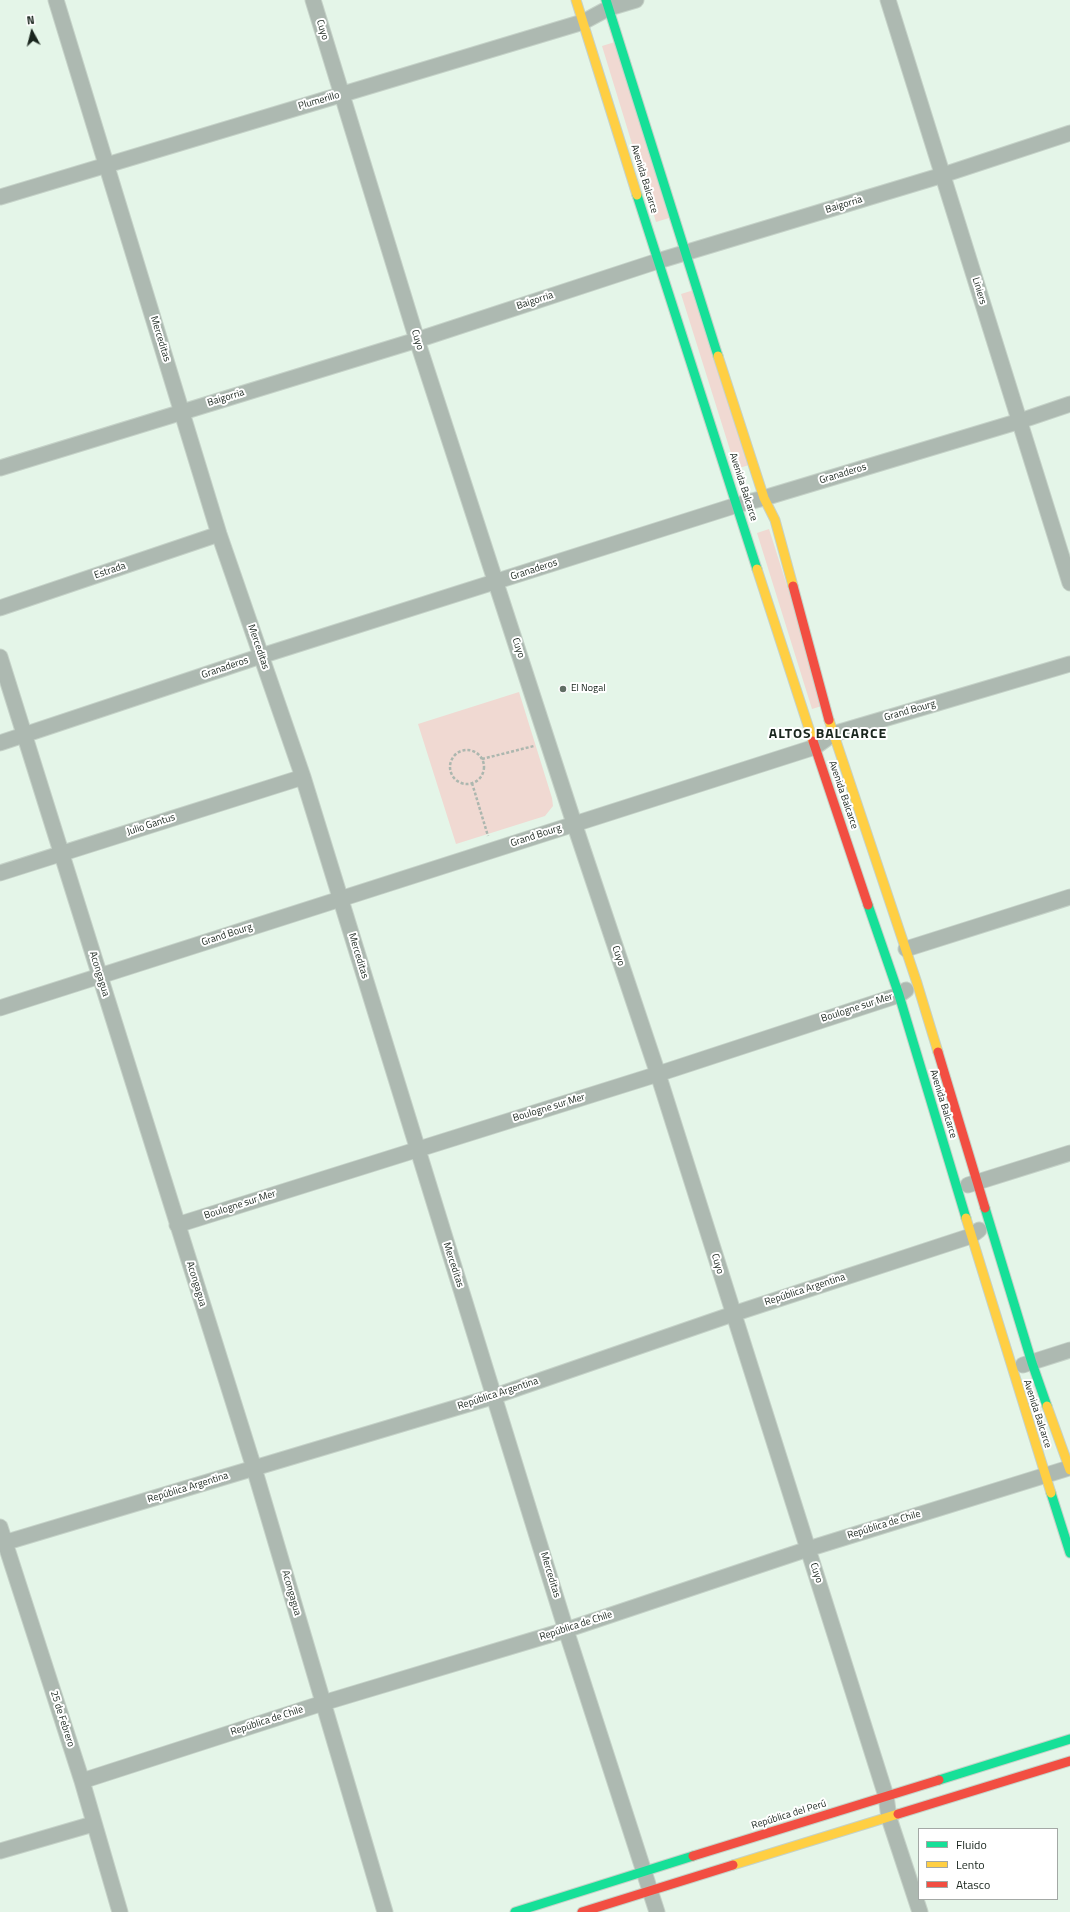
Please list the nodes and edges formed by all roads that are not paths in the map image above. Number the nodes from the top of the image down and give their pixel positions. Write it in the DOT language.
graph roads {
  1 [pos="56,0"];
  2 [pos="313,0"];
  3 [pos="576,0"];
  4 [pos="636,0"];
  5 [pos="888,0"];
  6 [pos="608,4"];
  7 [pos="583,22"];
  8 [pos="343,94"];
  9 [pos="1070,133"];
  10 [pos="107,163"];
  11 [pos="943,175"];
  12 [pos="0,197"];
  13 [pos="685,253"];
  14 [pos="658,261"];
  15 [pos="417,340"];
  16 [pos="1070,404"];
  17 [pos="183,411"];
  18 [pos="1020,421"];
  19 [pos="0,468"];
  20 [pos="764,498"];
  21 [pos="738,505"];
  22 [pos="219,534"];
  23 [pos="496,582"];
  24 [pos="1070,583"];
  25 [pos="0,608"];
  26 [pos="261,656"];
  27 [pos="0,657"];
  28 [pos="1070,664"];
  29 [pos="833,734"];
  30 [pos="25,735"];
  31 [pos="0,743"];
  32 [pos="815,747"];
  33 [pos="303,777"];
  34 [pos="574,823"];
  35 [pos="61,854"];
  36 [pos="0,873"];
  37 [pos="1070,897"];
  38 [pos="341,898"];
  39 [pos="906,949"];
  40 [pos="99,976"];
  41 [pos="917,982"];
  42 [pos="899,995"];
  43 [pos="0,1008"];
  44 [pos="658,1074"];
  45 [pos="417,1149"];
  46 [pos="1070,1153"];
  47 [pos="977,1182"];
  48 [pos="958,1189"];
  49 [pos="989,1223"];
  50 [pos="177,1225"];
  51 [pos="971,1236"];
  52 [pos="732,1314"];
  53 [pos="1070,1350"];
  54 [pos="1032,1363"];
  55 [pos="1011,1368"];
  56 [pos="495,1396"];
  57 [pos="254,1468"];
  58 [pos="1070,1469"];
  59 [pos="1045,1474"];
  60 [pos="0,1527"];
  61 [pos="3,1544"];
  62 [pos="808,1548"];
  63 [pos="1070,1553"];
  64 [pos="566,1630"];
  65 [pos="323,1703"];
  66 [pos="1070,1739"];
  67 [pos="1070,1761"];
  68 [pos="82,1781"];
  69 [pos="886,1796"];
  70 [pos="889,1818"];
  71 [pos="93,1824"];
  72 [pos="0,1851"];
  73 [pos="643,1872"];
  74 [pos="650,1890"];
  75 [pos="120,1912"];
  76 [pos="385,1912"];
  77 [pos="515,1912"];
  78 [pos="582,1912"];
  79 [pos="658,1912"];
  80 [pos="920,1912"];
  1 -- 10 [label="street, Merceditas"];
  2 -- 8 [label="street, Cuyo"];
  3 -- 7 [label="main road, Avenida Balcarce"];
  4 -- 6 [label="street, Plumerillo"];
  5 -- 11 [label="street, Liniers"];
  6 -- 7 [label="street, Plumerillo"];
  6 -- 13 [label="main road, Avenida Balcarce"];
  7 -- 8 [label="street, Plumerillo"];
  7 -- 14 [label="main road, Avenida Balcarce"];
  8 -- 10 [label="street, Plumerillo"];
  8 -- 15 [label="street, Cuyo"];
  9 -- 11 [label="street, Baigorria"];
  10 -- 12 [label="street, Plumerillo"];
  10 -- 17 [label="street, Merceditas"];
  11 -- 13 [label="street, Baigorria"];
  11 -- 18 [label="street, Liniers"];
  13 -- 14 [label="street, Baigorria"];
  13 -- 20 [label="main road, Avenida Balcarce"];
  14 -- 15 [label="street, Baigorria"];
  14 -- 21 [label="main road, Avenida Balcarce"];
  15 -- 17 [label="street, Baigorria"];
  15 -- 23 [label="street, Cuyo"];
  16 -- 18 [label="street, Granaderos"];
  17 -- 19 [label="street, Baigorria"];
  17 -- 22 [label="street, Merceditas"];
  18 -- 20 [label="street, Granaderos"];
  18 -- 24 [label="street, Liniers"];
  20 -- 21 [label="street, Granaderos"];
  20 -- 29 [label="main road, Avenida Balcarce"];
  21 -- 23 [label="street, Granaderos"];
  21 -- 32 [label="main road, Avenida Balcarce"];
  22 -- 25 [label="street, Estrada"];
  22 -- 26 [label="street, Merceditas"];
  23 -- 26 [label="street, Granaderos"];
  23 -- 34 [label="street, Cuyo"];
  26 -- 30 [label="street, Granaderos"];
  26 -- 33 [label="street, Merceditas"];
  27 -- 30 [label="street, Acongagua"];
  28 -- 29 [label="street, Grand Bourg"];
  29 -- 32 [label="street, Grand Bourg"];
  29 -- 39 [label="main road, Avenida Balcarce"];
  30 -- 31 [label="street, Granaderos"];
  30 -- 35 [label="street, Acongagua"];
  32 -- 34 [label="street, Grand Bourg"];
  32 -- 42 [label="main road, Avenida Balcarce"];
  33 -- 35 [label="street, Julio Gantus"];
  33 -- 38 [label="street, Merceditas"];
  34 -- 38 [label="street, Grand Bourg"];
  34 -- 44 [label="street, Cuyo"];
  35 -- 36 [label="street, Julio Gantus"];
  35 -- 40 [label="street, Acongagua"];
  37 -- 39 [label="street"];
  38 -- 40 [label="street, Grand Bourg"];
  38 -- 45 [label="street, Merceditas"];
  39 -- 41 [label="main road, Avenida Balcarce"];
  40 -- 43 [label="street, Grand Bourg"];
  40 -- 50 [label="street, Acongagua"];
  41 -- 42 [label="street, Boulogne sur Mer"];
  41 -- 47 [label="main road, Avenida Balcarce"];
  42 -- 44 [label="street, Boulogne sur Mer"];
  42 -- 48 [label="main road, Avenida Balcarce"];
  44 -- 45 [label="street, Boulogne sur Mer"];
  44 -- 52 [label="street, Cuyo"];
  45 -- 50 [label="street, Boulogne sur Mer"];
  45 -- 56 [label="street, Merceditas"];
  46 -- 47 [label="street"];
  47 -- 48 [label="street"];
  47 -- 49 [label="main road, Avenida Balcarce"];
  48 -- 51 [label="main road, Avenida Balcarce"];
  49 -- 51 [label="street, República Argentina"];
  49 -- 54 [label="main road, Avenida Balcarce"];
  50 -- 57 [label="street, Acongagua"];
  51 -- 52 [label="street, República Argentina"];
  51 -- 55 [label="main road, Avenida Balcarce"];
  52 -- 56 [label="street, República Argentina"];
  52 -- 62 [label="street, Cuyo"];
  53 -- 54 [label="street"];
  54 -- 55 [label="street"];
  54 -- 58 [label="main road, Avenida Balcarce"];
  55 -- 59 [label="main road, Avenida Balcarce"];
  56 -- 57 [label="street, República Argentina"];
  56 -- 64 [label="street, Merceditas"];
  57 -- 61 [label="street, República Argentina"];
  57 -- 65 [label="street, Acongagua"];
  58 -- 59 [label="street, República de Chile"];
  59 -- 62 [label="street, República de Chile"];
  59 -- 63 [label="main road, Avenida Balcarce"];
  60 -- 61 [label="street, 25 de Febrero"];
  61 -- 68 [label="street, 25 de Febrero"];
  62 -- 64 [label="street, República de Chile"];
  62 -- 69 [label="street, Cuyo"];
  64 -- 65 [label="street, República de Chile"];
  64 -- 73 [label="street, Merceditas"];
  65 -- 68 [label="street, República de Chile"];
  65 -- 76 [label="street, Acongagua"];
  66 -- 69 [label="main road, República del Perú"];
  67 -- 70 [label="main road"];
  68 -- 71 [label="street, 25 de Febrero"];
  69 -- 70 [label="street, Cuyo"];
  69 -- 73 [label="main road, República del Perú"];
  70 -- 74 [label="main road"];
  70 -- 80 [label="street, Cuyo"];
  71 -- 72 [label="street"];
  71 -- 75 [label="street, 25 de Febrero"];
  73 -- 74 [label="street, Merceditas"];
  73 -- 77 [label="main road, República del Perú"];
  74 -- 78 [label="main road"];
  74 -- 79 [label="street, Merceditas"];
}
